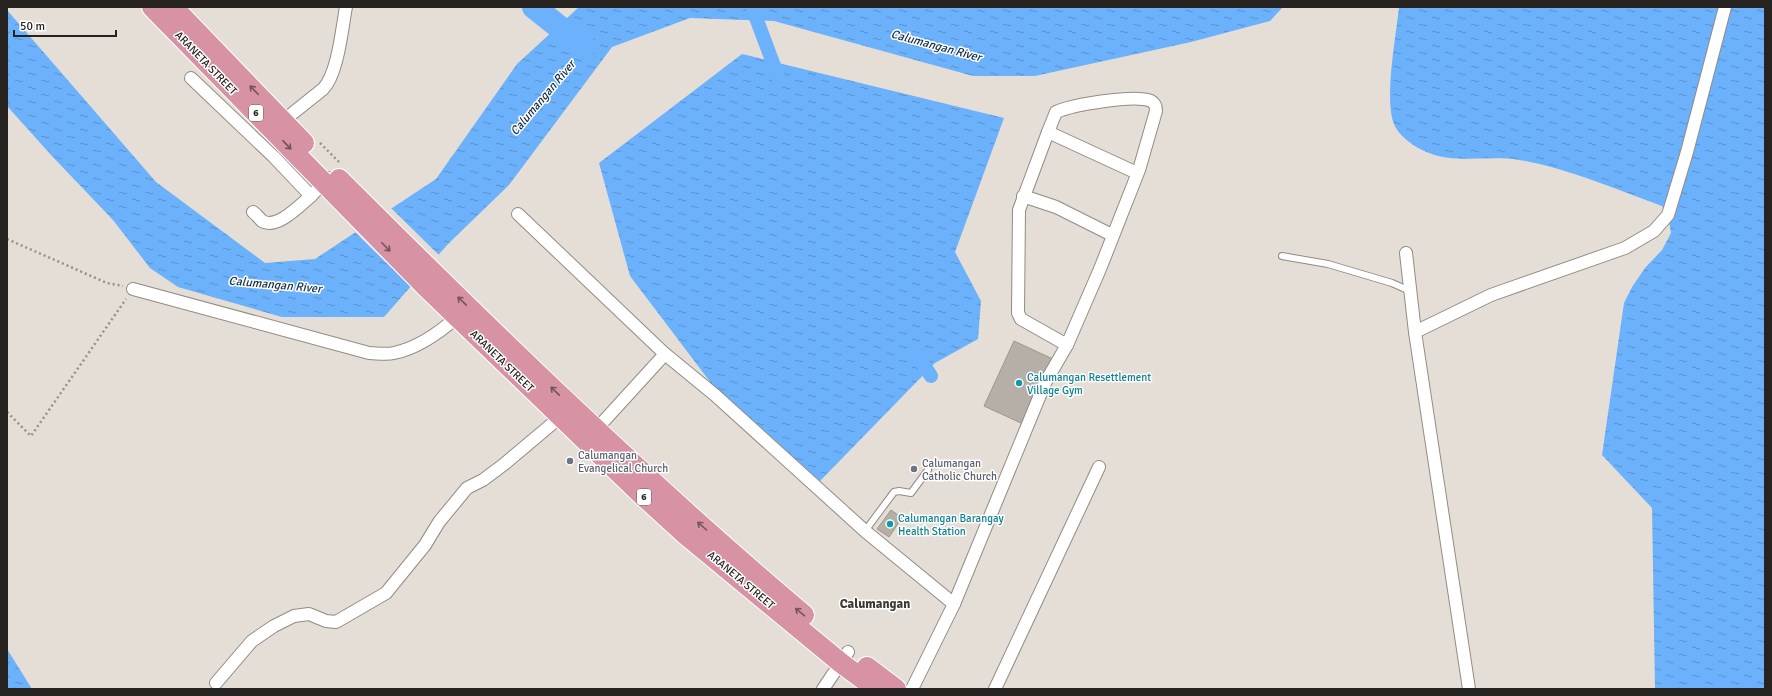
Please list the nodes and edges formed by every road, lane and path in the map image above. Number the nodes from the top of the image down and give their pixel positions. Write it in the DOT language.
graph roads {
  1 [pos="152,7"];
  2 [pos="173,7"];
  3 [pos="346,7"];
  4 [pos="1725,7"];
  5 [pos="191,78"];
  6 [pos="278,125"];
  7 [pos="1048,132"];
  8 [pos="1137,173"];
  9 [pos="322,184"];
  10 [pos="1023,196"];
  11 [pos="253,212"];
  12 [pos="518,214"];
  13 [pos="1112,235"];
  14 [pos="7,239"];
  15 [pos="1406,253"];
  16 [pos="1282,256"];
  17 [pos="431,282"];
  18 [pos="133,289"];
  19 [pos="1411,292"];
  20 [pos="457,317"];
  21 [pos="1415,332"];
  22 [pos="1067,345"];
  23 [pos="665,354"];
  24 [pos="7,412"];
  25 [pos="566,412"];
  26 [pos="591,436"];
  27 [pos="1098,467"];
  28 [pos="928,470"];
  29 [pos="865,531"];
  30 [pos="954,604"];
  31 [pos="839,665"];
  32 [pos="216,682"];
  33 [pos="823,689"];
  34 [pos="876,689"];
  35 [pos="896,689"];
  36 [pos="912,689"];
  37 [pos="995,689"];
  38 [pos="1469,689"];
  1 -- 6 [label="highway, ARANETA STREET / 6"];
  6 -- 2 [label="highway, one-way"];
  3 -- 6 [label="street"];
  4 -- 21 [label="street"];
  5 -- 9 [label="street"];
  6 -- 9 [label="highway, ARANETA STREET / 6"];
  7 -- 8 [label="street"];
  7 -- 8 [label="street"];
  7 -- 10 [label="street"];
  8 -- 13 [label="street"];
  9 -- 11 [label="street"];
  9 -- 17 [label="highway, ARANETA STREET / 6"];
  10 -- 13 [label="street"];
  10 -- 22 [label="street"];
  12 -- 23 [label="street"];
  13 -- 22 [label="street"];
  14 -- 18 [label="path"];
  15 -- 19 [label="street"];
  16 -- 19 [label="lane"];
  17 -- 20 [label="highway, ARANETA STREET / 6"];
  25 -- 17 [label="highway, one-way"];
  18 -- 20 [label="street"];
  18 -- 24 [label="path"];
  19 -- 21 [label="street"];
  20 -- 25 [label="highway, ARANETA STREET / 6"];
  21 -- 38 [label="street"];
  22 -- 30 [label="street"];
  23 -- 26 [label="street"];
  23 -- 29 [label="street"];
  25 -- 26 [label="highway"];
  25 -- 32 [label="street"];
  26 -- 31 [label="highway"];
  27 -- 37 [label="street"];
  28 -- 29 [label="lane"];
  29 -- 30 [label="street"];
  30 -- 36 [label="street"];
  31 -- 33 [label="street"];
  31 -- 34 [label="highway"];
  31 -- 35 [label="highway"];
}
